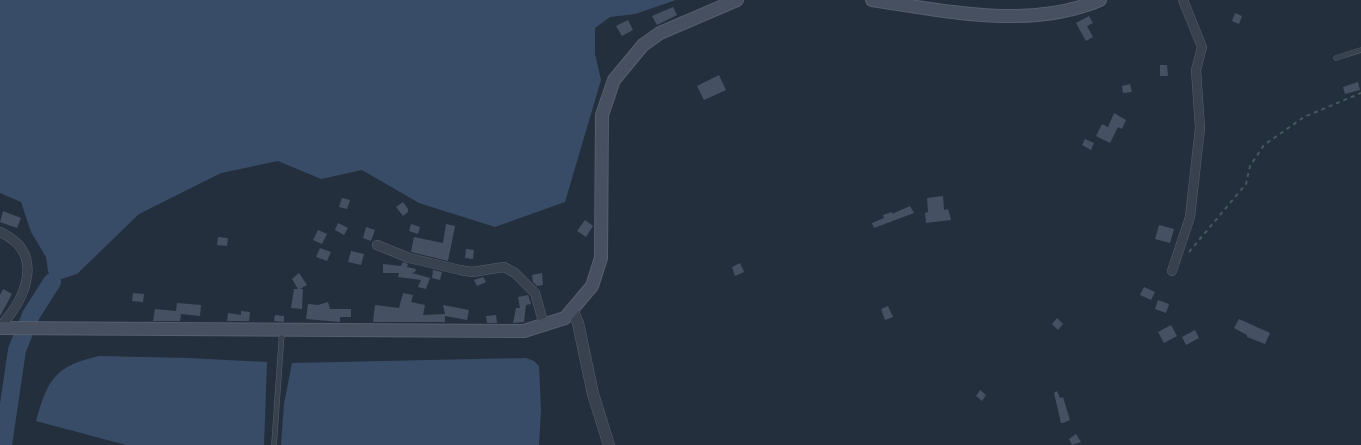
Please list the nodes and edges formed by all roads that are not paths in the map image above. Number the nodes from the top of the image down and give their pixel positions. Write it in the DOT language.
graph roads {
  1 [pos="737,0"];
  2 [pos="872,0"];
  3 [pos="1100,0"];
  4 [pos="1183,0"];
  5 [pos="1361,50"];
  6 [pos="1336,58"];
  7 [pos="0,232"];
  8 [pos="377,245"];
  9 [pos="1172,271"];
  10 [pos="572,309"];
  11 [pos="544,325"];
  12 [pos="4,328"];
  13 [pos="282,330"];
  14 [pos="274,445"];
  15 [pos="609,445"];
  1 -- 10 [label="main road"];
  2 -- 3 [label="main road"];
  4 -- 9 [label="street"];
  5 -- 6 [label="lane"];
  7 -- 12 [label="street"];
  8 -- 11 [label="street"];
  10 -- 11 [label="main road"];
  10 -- 15 [label="street"];
  11 -- 13 [label="main road"];
  12 -- 13 [label="main road"];
  13 -- 14 [label="lane"];
}
